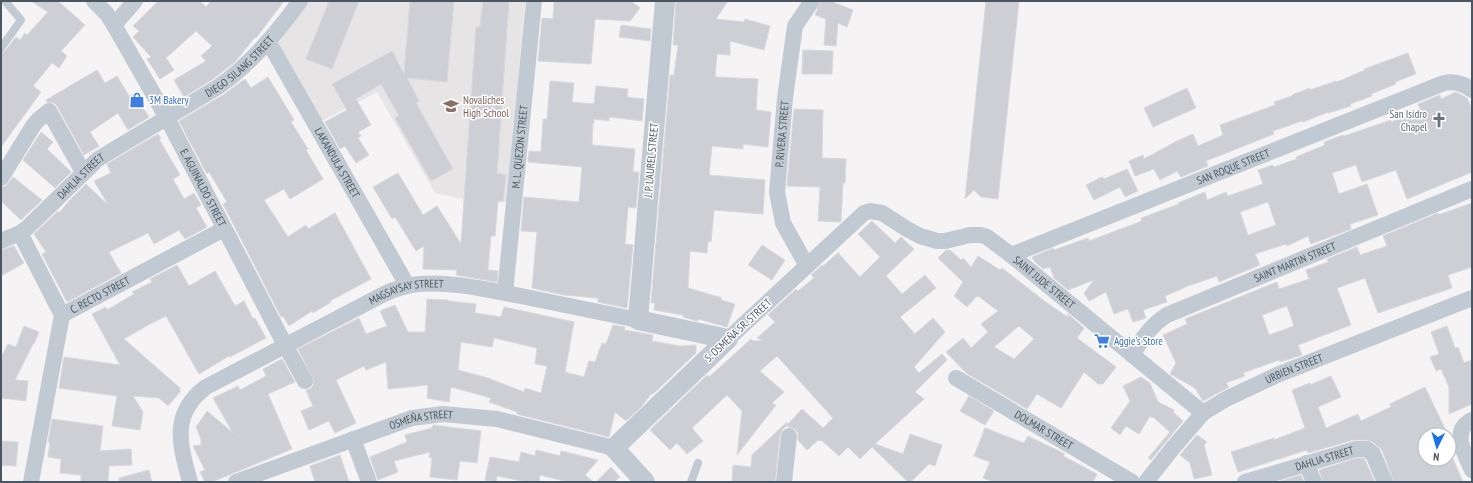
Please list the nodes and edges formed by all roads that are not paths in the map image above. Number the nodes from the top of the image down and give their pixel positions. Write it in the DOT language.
graph roads {
  1 [pos="5,1"];
  2 [pos="94,1"];
  3 [pos="135,1"];
  4 [pos="300,1"];
  5 [pos="534,1"];
  6 [pos="812,1"];
  7 [pos="663,2"];
  8 [pos="114,25"];
  9 [pos="268,41"];
  10 [pos="1,48"];
  11 [pos="1472,90"];
  12 [pos="167,118"];
  13 [pos="84,172"];
  14 [pos="1,178"];
  15 [pos="1472,189"];
  16 [pos="864,213"];
  17 [pos="224,229"];
  18 [pos="20,233"];
  19 [pos="1,241"];
  20 [pos="1011,255"];
  21 [pos="807,266"];
  22 [pos="407,285"];
  23 [pos="505,293"];
  24 [pos="1472,298"];
  25 [pos="62,315"];
  26 [pos="638,320"];
  27 [pos="728,339"];
  28 [pos="285,345"];
  29 [pos="1132,355"];
  30 [pos="956,378"];
  31 [pos="305,380"];
  32 [pos="1203,413"];
  33 [pos="1472,420"];
  34 [pos="789,436"];
  35 [pos="353,439"];
  36 [pos="614,448"];
  37 [pos="698,463"];
  38 [pos="1306,463"];
  39 [pos="1472,470"];
  40 [pos="31,482"];
  41 [pos="190,482"];
  42 [pos="236,482"];
  43 [pos="369,482"];
  44 [pos="645,482"];
  45 [pos="691,482"];
  46 [pos="784,482"];
  47 [pos="1132,482"];
  48 [pos="1146,482"];
  49 [pos="1245,482"];
  50 [pos="1314,482"];
  51 [pos="1385,482"];
  1 -- 10 [label="lane"];
  2 -- 8 [label="street, E. AGUINALDO STREET"];
  3 -- 8 [label="street"];
  4 -- 9 [label="street, DIEGO SILANG STREET"];
  5 -- 23 [label="street, M. L. QUEZON STREET"];
  6 -- 21 [label="street, P. RIVERA STREET"];
  7 -- 26 [label="street, J. P. LAUREL STREET"];
  8 -- 12 [label="street, E. AGUINALDO STREET"];
  9 -- 12 [label="street, DIEGO SILANG STREET"];
  9 -- 22 [label="street, LAKANDULA STREET"];
  11 -- 20 [label="street, SAN ROQUE STREET"];
  12 -- 13 [label="street, DAHLIA STREET"];
  12 -- 17 [label="street, E. AGUINALDO STREET"];
  13 -- 14 [label="street"];
  13 -- 18 [label="street, DAHLIA STREET"];
  15 -- 29 [label="street, SAINT MARTIN STREET"];
  16 -- 20 [label="street, SAINT JUDE STREET"];
  16 -- 21 [label="street, S. OSMEÑA SR. STREET"];
  17 -- 25 [label="street, C. RECTO STREET"];
  17 -- 28 [label="street, E. AGUINALDO STREET"];
  18 -- 19 [label="street, DAHLIA STREET"];
  18 -- 25 [label="street"];
  20 -- 29 [label="street, SAINT JUDE STREET"];
  21 -- 27 [label="street, S. OSMEÑA SR. STREET"];
  22 -- 23 [label="street, MAGSAYSAY STREET"];
  22 -- 28 [label="street, MAGSAYSAY STREET"];
  23 -- 26 [label="street, MAGSAYSAY STREET"];
  24 -- 32 [label="street, URBIEN STREET"];
  25 -- 40 [label="street, C. RECTO STREET"];
  26 -- 27 [label="street, MAGSAYSAY STREET"];
  27 -- 36 [label="street, S. OSMEÑA SR. STREET"];
  28 -- 31 [label="street, E. AGUINALDO STREET"];
  28 -- 41 [label="street, MAGSAYSAY STREET"];
  29 -- 32 [label="street, SAINT JUDE STREET"];
  30 -- 47 [label="street, DOLMAR STREET"];
  32 -- 48 [label="street, URBIEN STREET"];
  33 -- 39 [label="street"];
  34 -- 46 [label="street"];
  35 -- 36 [label="street, OSMEÑA STREET"];
  35 -- 42 [label="street, OSMEÑA STREET"];
  35 -- 43 [label="street"];
  36 -- 44 [label="street"];
  37 -- 45 [label="lane"];
  38 -- 49 [label="street, DAHLIA STREET"];
  38 -- 50 [label="street"];
  38 -- 51 [label="street, DAHLIA STREET"];
}
